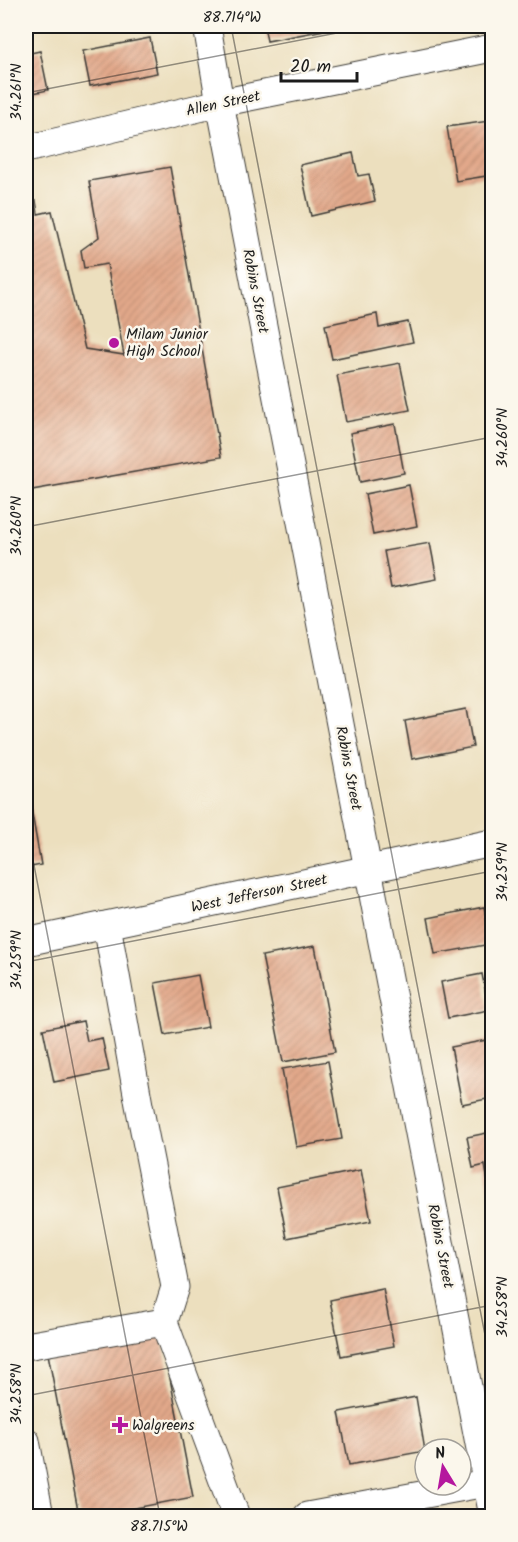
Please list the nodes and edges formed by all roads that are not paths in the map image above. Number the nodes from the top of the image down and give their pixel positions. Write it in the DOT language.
graph roads {
  1 [pos="207,26"];
  2 [pos="492,48"];
  3 [pos="220,104"];
  4 [pos="26,149"];
  5 [pos="492,843"];
  6 [pos="368,869"];
  7 [pos="107,925"];
  8 [pos="26,942"];
  9 [pos="164,1322"];
  10 [pos="26,1346"];
  11 [pos="26,1441"];
  12 [pos="486,1483"];
  13 [pos="492,1511"];
  14 [pos="40,1516"];
  15 [pos="236,1516"];
  16 [pos="307,1516"];
  1 -- 3 [label="street, Robins Street"];
  2 -- 3 [label="street, Allen Street"];
  3 -- 4 [label="street, Allen Street"];
  3 -- 6 [label="street, Robins Street"];
  5 -- 6 [label="street, West Jefferson Street"];
  6 -- 7 [label="street, West Jefferson Street"];
  6 -- 12 [label="street, Robins Street"];
  7 -- 8 [label="street, West Jefferson Street"];
  7 -- 9 [label="street"];
  9 -- 10 [label="street"];
  9 -- 15 [label="street"];
  11 -- 14 [label="street"];
  12 -- 13 [label="street, Robins Street"];
  12 -- 16 [label="street"];
}
